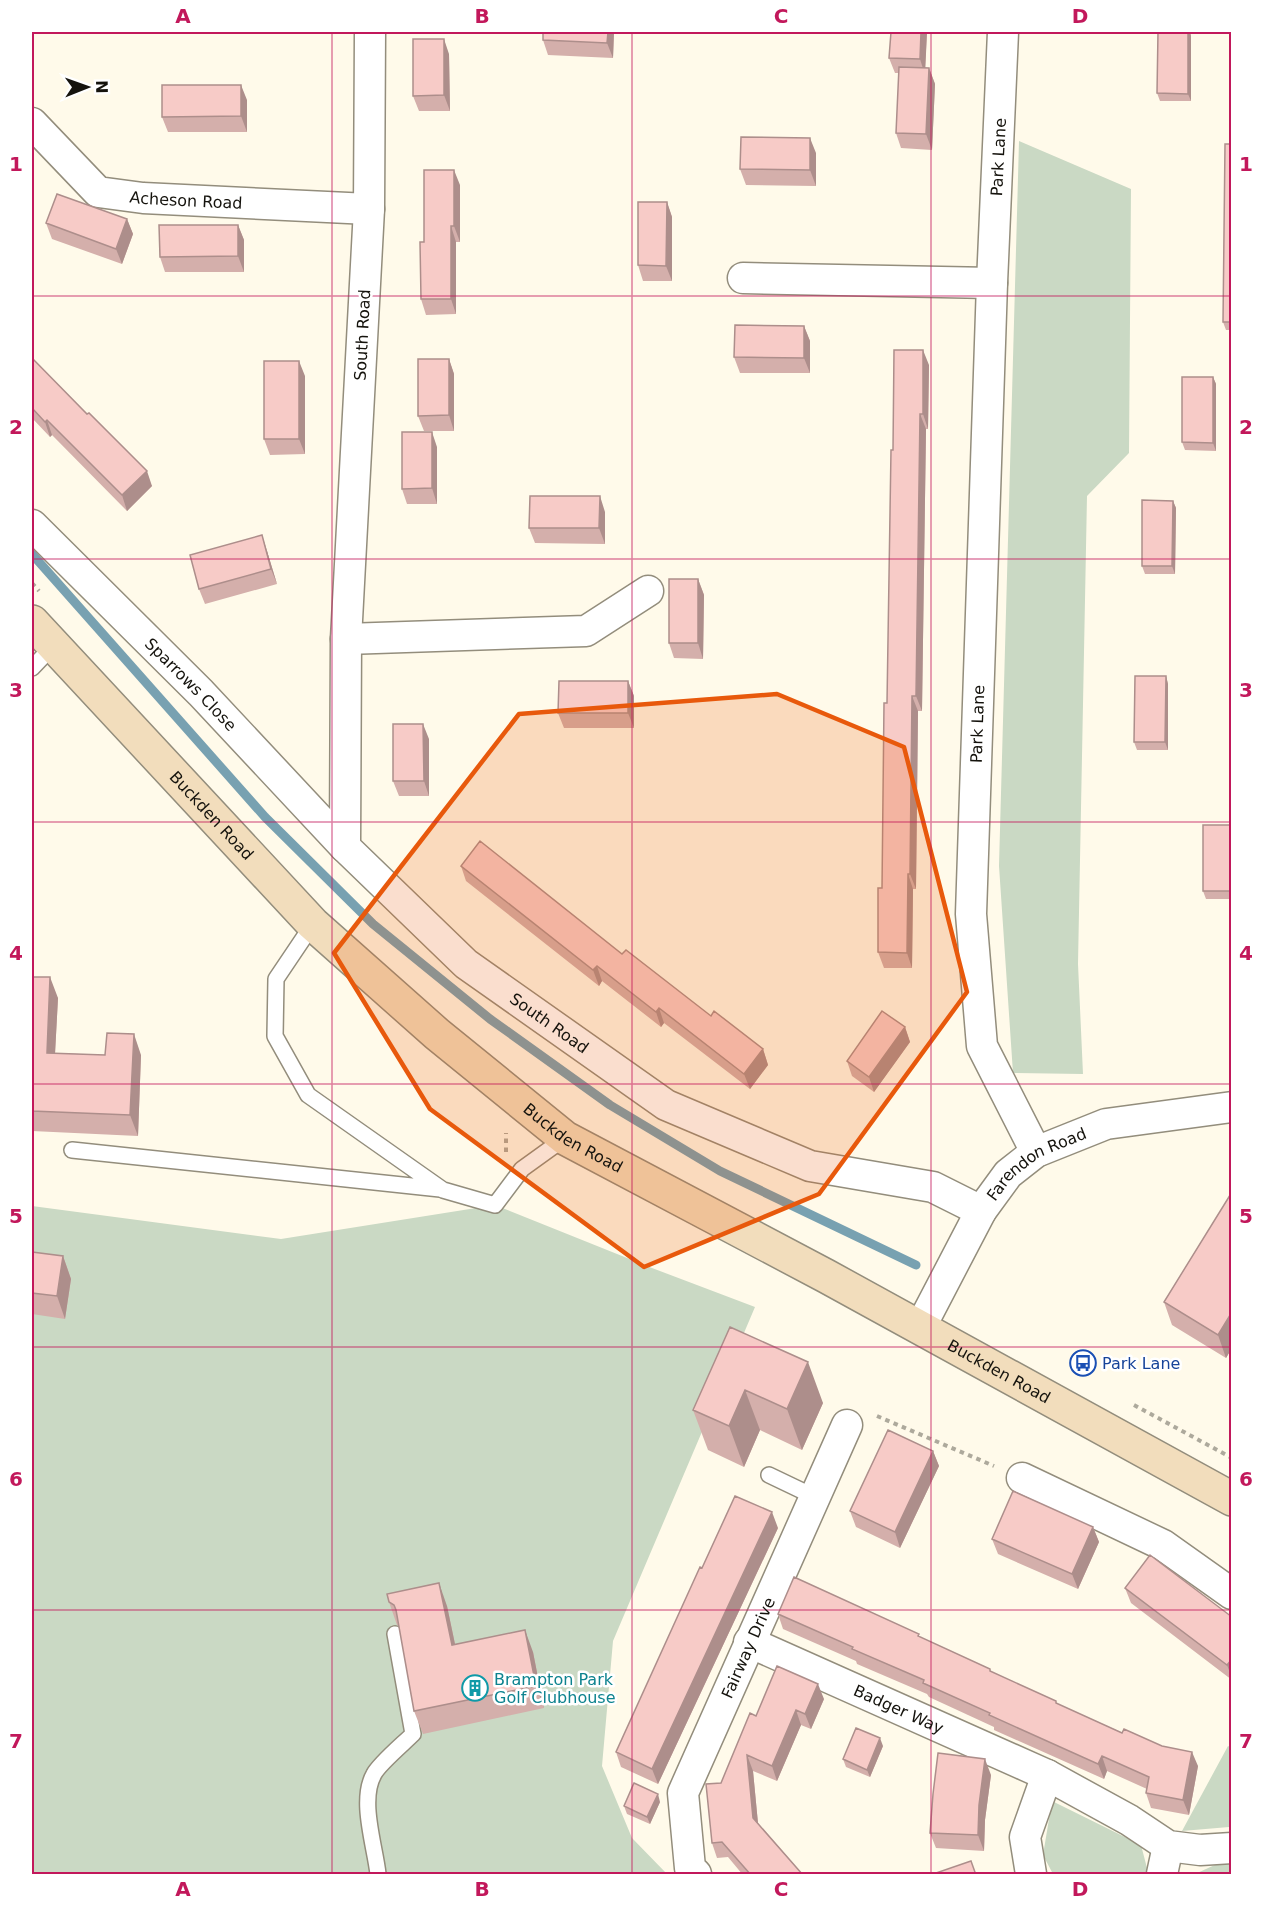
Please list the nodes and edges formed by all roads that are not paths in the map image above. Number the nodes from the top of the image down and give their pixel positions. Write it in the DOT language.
graph roads {
  1 [pos="370,32"];
  2 [pos="1003,32"];
  3 [pos="32,123"];
  4 [pos="369,209"];
  5 [pos="743,278"];
  6 [pos="992,283"];
  7 [pos="32,525"];
  8 [pos="648,591"];
  9 [pos="32,622"];
  10 [pos="346,639"];
  11 [pos="37,662"];
  12 [pos="345,847"];
  13 [pos="313,924"];
  14 [pos="1232,1107"];
  15 [pos="565,1138"];
  16 [pos="72,1150"];
  17 [pos="1036,1152"];
  18 [pos="442,1190"];
  19 [pos="981,1212"];
  20 [pos="920,1328"];
  21 [pos="847,1425"];
  22 [pos="769,1475"];
  23 [pos="1022,1478"];
  24 [pos="815,1497"];
  25 [pos="1232,1499"];
  26 [pos="1232,1594"];
  27 [pos="395,1634"];
  28 [pos="749,1642"];
  29 [pos="1047,1776"];
  30 [pos="1168,1846"];
  31 [pos="1232,1848"];
  32 [pos="378,1875"];
  33 [pos="696,1875"];
  34 [pos="1030,1875"];
  35 [pos="1162,1875"];
  1 -- 4 [label="street, South Road"];
  2 -- 6 [label="street, Park Lane"];
  3 -- 4 [label="street, Acheson Road"];
  4 -- 10 [label="street, South Road"];
  5 -- 6 [label="street"];
  6 -- 17 [label="street, Park Lane"];
  7 -- 12 [label="street, Sparrows Close"];
  8 -- 10 [label="street"];
  9 -- 11 [label="main road, Buckden Road"];
  10 -- 12 [label="street, South Road"];
  11 -- 13 [label="main road, Buckden Road"];
  12 -- 19 [label="street, South Road"];
  13 -- 15 [label="main road, Buckden Road"];
  13 -- 18 [label="lane"];
  14 -- 17 [label="street, Farendon Road"];
  15 -- 18 [label="lane"];
  15 -- 20 [label="main road, Buckden Road"];
  16 -- 18 [label="lane"];
  17 -- 19 [label="street, Farendon Road"];
  19 -- 20 [label="street, Farendon Road"];
  20 -- 25 [label="main road, Buckden Road"];
  21 -- 24 [label="street, Fairway Drive"];
  22 -- 24 [label="lane"];
  23 -- 26 [label="street"];
  24 -- 28 [label="street, Fairway Drive"];
  27 -- 32 [label="lane"];
  28 -- 29 [label="street, Badger Way"];
  28 -- 33 [label="street, Fairway Drive"];
  29 -- 30 [label="street, Badger Way"];
  29 -- 34 [label="street"];
  30 -- 31 [label="street, Badger Way"];
  30 -- 35 [label="street"];
}
